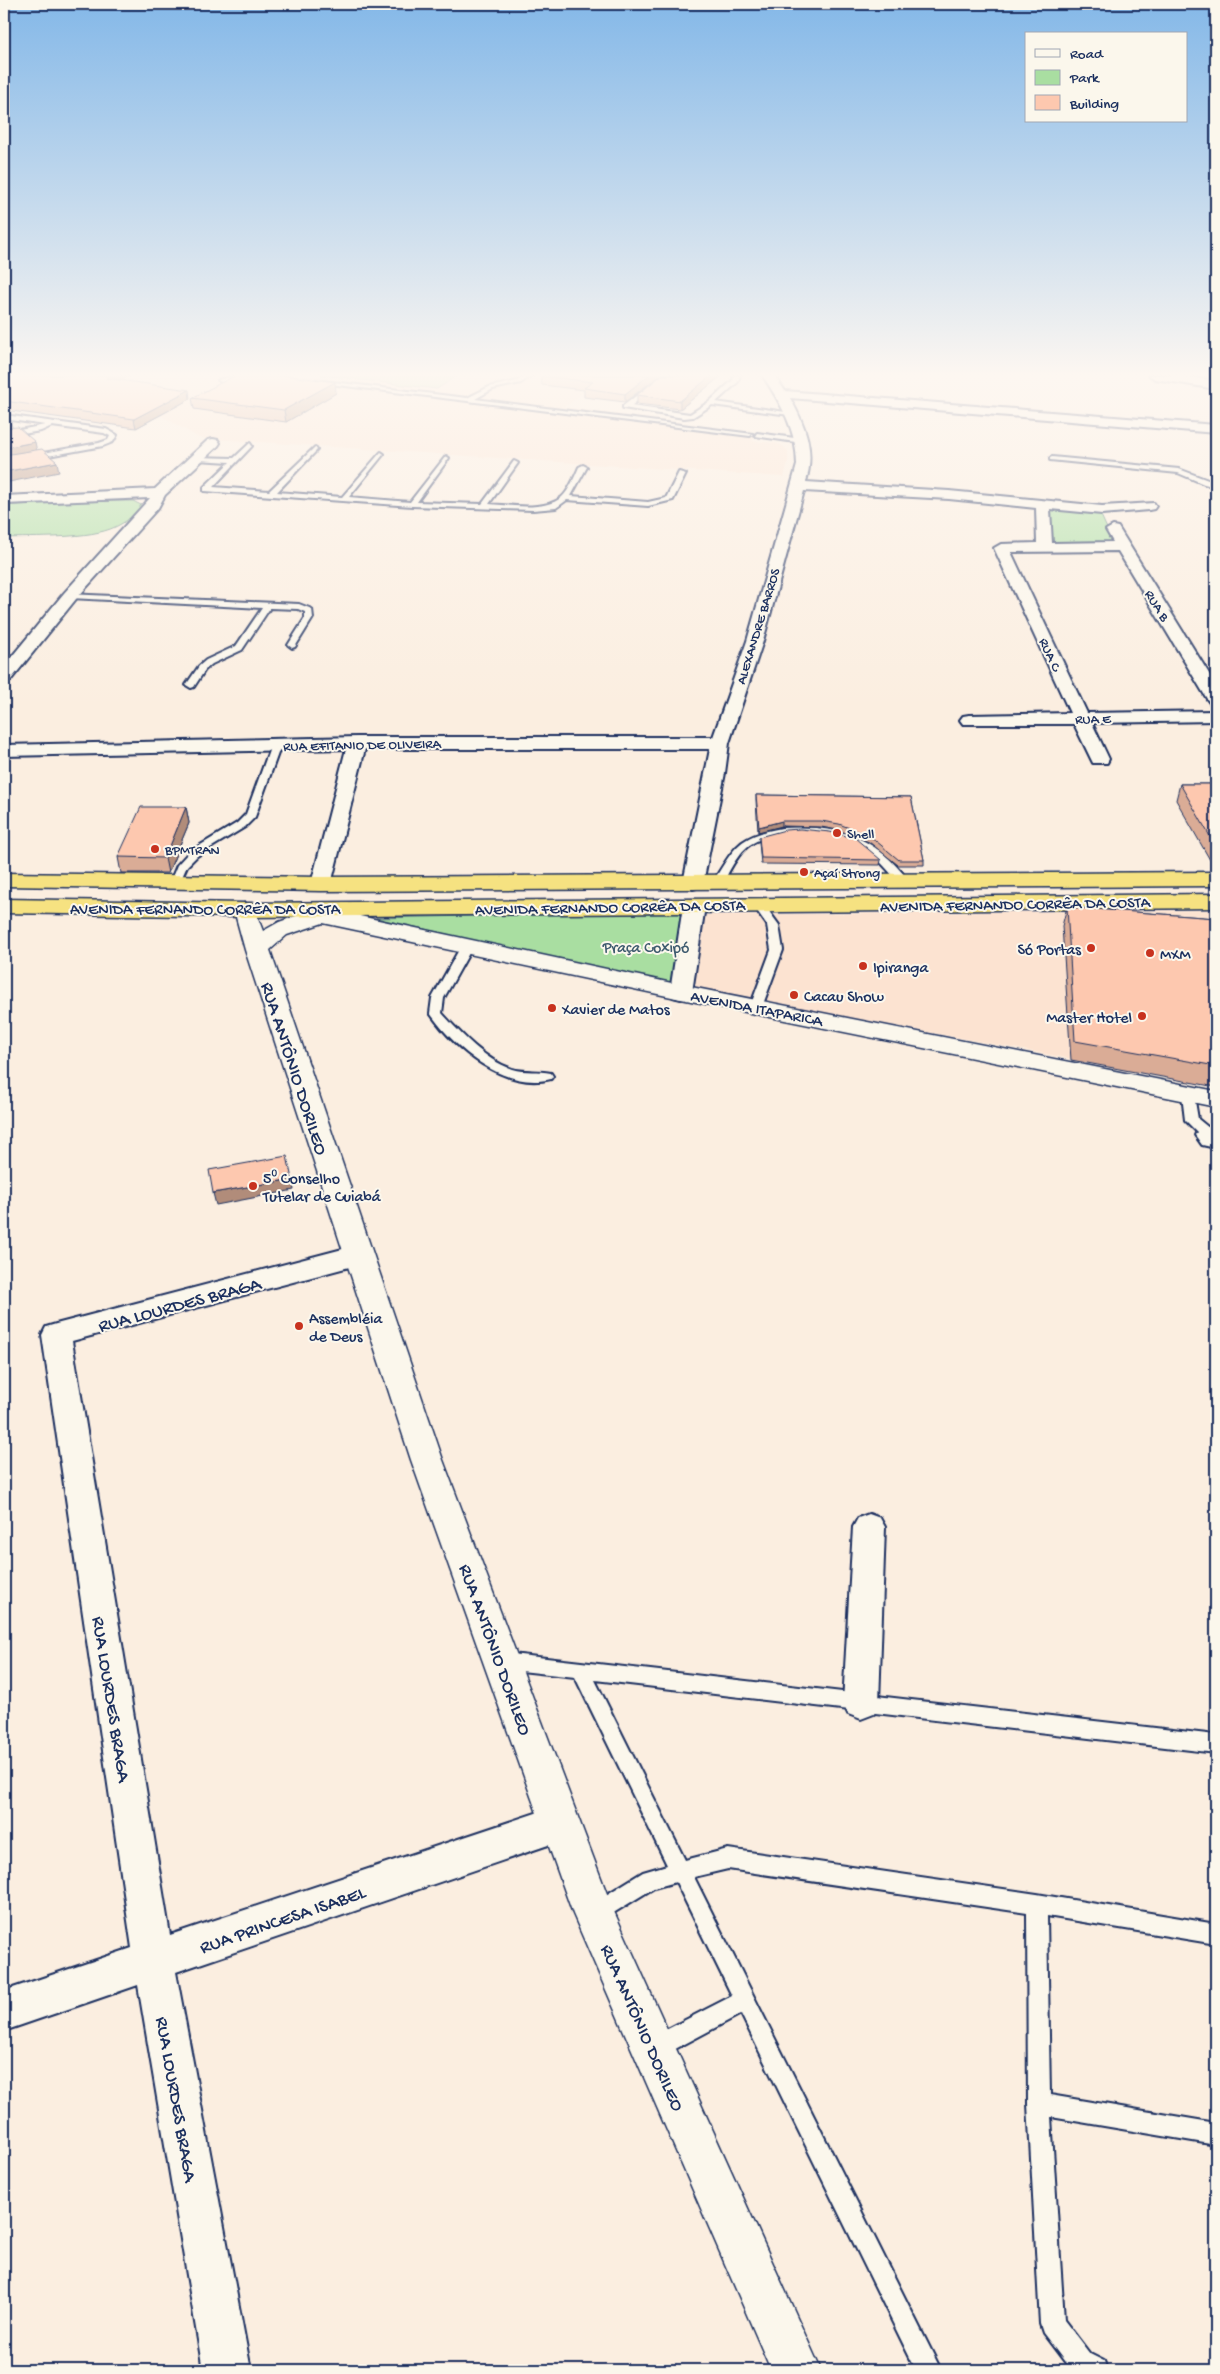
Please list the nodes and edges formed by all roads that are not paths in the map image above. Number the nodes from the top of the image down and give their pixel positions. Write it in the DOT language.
graph roads {
  1 [pos="167,486"];
  2 [pos="210,486"];
  3 [pos="279,486"];
  4 [pos="355,486"];
  5 [pos="425,486"];
  6 [pos="498,486"];
  7 [pos="573,486"];
  8 [pos="676,486"];
  9 [pos="797,486"];
  10 [pos="159,493"];
  11 [pos="272,493"];
  12 [pos="566,498"];
  13 [pos="344,499"];
  14 [pos="4,500"];
  15 [pos="412,504"];
  16 [pos="1043,504"];
  17 [pos="485,505"];
  18 [pos="1149,506"];
  19 [pos="1102,510"];
  20 [pos="1122,546"];
  21 [pos="1045,548"];
  22 [pos="70,596"];
  23 [pos="268,604"];
  24 [pos="292,645"];
  25 [pos="4,677"];
  26 [pos="191,685"];
  27 [pos="1216,699"];
  28 [pos="1216,716"];
  29 [pos="1080,718"];
  30 [pos="969,720"];
  31 [pos="357,742"];
  32 [pos="720,742"];
  33 [pos="276,745"];
  34 [pos="4,750"];
  35 [pos="1100,759"];
  36 [pos="1216,879"];
  37 [pos="4,880"];
  38 [pos="904,881"];
  39 [pos="174,882"];
  40 [pos="693,883"];
  41 [pos="717,883"];
  42 [pos="321,884"];
  43 [pos="1216,901"];
  44 [pos="759,905"];
  45 [pos="4,906"];
  46 [pos="694,906"];
  47 [pos="352,909"];
  48 [pos="245,910"];
  49 [pos="299,910"];
  50 [pos="322,916"];
  51 [pos="467,946"];
  52 [pos="258,950"];
  53 [pos="681,992"];
  54 [pos="756,1007"];
  55 [pos="547,1076"];
  56 [pos="1188,1095"];
  57 [pos="1216,1099"];
  58 [pos="1213,1137"];
  59 [pos="358,1255"];
  60 [pos="869,1526"];
  61 [pos="502,1661"];
  62 [pos="581,1671"];
  63 [pos="861,1703"];
  64 [pos="1216,1744"];
  65 [pos="560,1823"];
  66 [pos="680,1870"];
  67 [pos="1037,1904"];
  68 [pos="594,1914"];
  69 [pos="1216,1934"];
  70 [pos="154,1961"];
  71 [pos="745,2000"];
  72 [pos="4,2011"];
  73 [pos="653,2048"];
  74 [pos="1040,2104"];
  75 [pos="1216,2134"];
  76 [pos="226,2370"];
  77 [pos="796,2370"];
  78 [pos="929,2370"];
  79 [pos="1095,2370"];
  1 -- 10 [label="street"];
  2 -- 11 [label="lane"];
  3 -- 11 [label="lane"];
  4 -- 13 [label="lane"];
  5 -- 15 [label="lane"];
  6 -- 17 [label="lane"];
  7 -- 12 [label="lane"];
  8 -- 12 [label="lane"];
  9 -- 16 [label="street"];
  9 -- 32 [label="street, ALEXANDRE BARROS"];
  10 -- 14 [label="street"];
  10 -- 22 [label="street"];
  11 -- 13 [label="lane"];
  12 -- 17 [label="lane"];
  13 -- 15 [label="lane"];
  15 -- 17 [label="lane"];
  16 -- 19 [label="street"];
  16 -- 21 [label="street"];
  18 -- 19 [label="street"];
  19 -- 20 [label="street, RUA B"];
  20 -- 21 [label="street"];
  20 -- 27 [label="street, RUA B"];
  21 -- 29 [label="street, RUA C"];
  22 -- 23 [label="lane"];
  22 -- 25 [label="street"];
  23 -- 24 [label="lane"];
  23 -- 26 [label="lane"];
  28 -- 29 [label="street, RUA E"];
  29 -- 30 [label="street, RUA E"];
  29 -- 35 [label="street, RUA C"];
  31 -- 32 [label="street, RUA EFITANIO DE OLIVEIRA"];
  31 -- 33 [label="street, RUA EFITANIO DE OLIVEIRA"];
  31 -- 42 [label="street"];
  32 -- 40 [label="street, ALEXANDRE BARROS"];
  33 -- 34 [label="street, RUA EFITANIO DE OLIVEIRA"];
  33 -- 39 [label="lane"];
  36 -- 38 [label="highway, AVENIDA FERNANDO CORRÊA DA COSTA"];
  37 -- 39 [label="highway, AVENIDA FERNANDO CORRÊA DA COSTA"];
  38 -- 41 [label="highway, AVENIDA FERNANDO CORRÊA DA COSTA"];
  38 -- 41 [label="lane"];
  39 -- 42 [label="highway, AVENIDA FERNANDO CORRÊA DA COSTA"];
  40 -- 41 [label="highway, AVENIDA FERNANDO CORRÊA DA COSTA"];
  40 -- 42 [label="highway, AVENIDA FERNANDO CORRÊA DA COSTA"];
  43 -- 44 [label="highway, AVENIDA FERNANDO CORRÊA DA COSTA"];
  44 -- 46 [label="highway, AVENIDA FERNANDO CORRÊA DA COSTA"];
  44 -- 54 [label="lane"];
  45 -- 48 [label="highway, AVENIDA FERNANDO CORRÊA DA COSTA"];
  46 -- 47 [label="highway, AVENIDA FERNANDO CORRÊA DA COSTA"];
  46 -- 53 [label="street"];
  47 -- 49 [label="highway, AVENIDA FERNANDO CORRÊA DA COSTA"];
  47 -- 50 [label="street"];
  48 -- 49 [label="highway, AVENIDA FERNANDO CORRÊA DA COSTA"];
  48 -- 52 [label="street, RUA ANTÔNIO DORILEO"];
  49 -- 50 [label="street, AVENIDA ITAPARICA"];
  50 -- 51 [label="street, AVENIDA ITAPARICA"];
  50 -- 52 [label="street"];
  51 -- 53 [label="street, AVENIDA ITAPARICA"];
  51 -- 55 [label="lane"];
  52 -- 59 [label="street, RUA ANTÔNIO DORILEO"];
  53 -- 54 [label="street, AVENIDA ITAPARICA"];
  54 -- 56 [label="street, AVENIDA ITAPARICA"];
  56 -- 57 [label="street, AVENIDA ITAPARICA"];
  56 -- 58 [label="lane"];
  59 -- 61 [label="street, RUA ANTÔNIO DORILEO"];
  59 -- 70 [label="street, RUA LOURDES BRAGA"];
  60 -- 63 [label="street"];
  61 -- 62 [label="lane"];
  61 -- 65 [label="street, RUA ANTÔNIO DORILEO"];
  62 -- 63 [label="lane"];
  62 -- 66 [label="lane"];
  63 -- 64 [label="lane"];
  65 -- 68 [label="street, RUA ANTÔNIO DORILEO"];
  65 -- 70 [label="street, RUA PRINCESA ISABEL"];
  66 -- 67 [label="lane"];
  66 -- 68 [label="lane"];
  66 -- 71 [label="lane"];
  67 -- 69 [label="lane"];
  67 -- 74 [label="lane"];
  68 -- 73 [label="street, RUA ANTÔNIO DORILEO"];
  70 -- 72 [label="street, RUA PRINCESA ISABEL"];
  70 -- 76 [label="street, RUA LOURDES BRAGA"];
  71 -- 73 [label="lane"];
  71 -- 78 [label="lane"];
  73 -- 77 [label="street, RUA ANTÔNIO DORILEO"];
  74 -- 75 [label="lane"];
  74 -- 79 [label="lane"];
}
